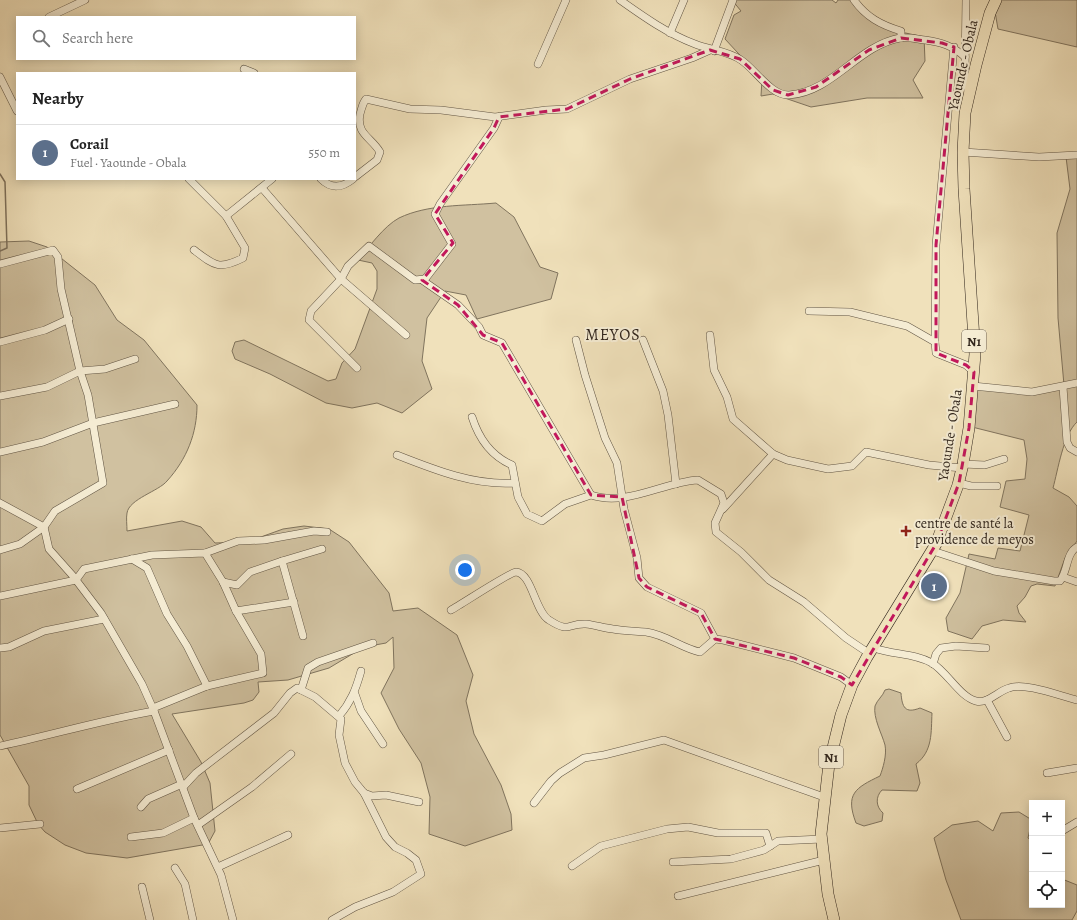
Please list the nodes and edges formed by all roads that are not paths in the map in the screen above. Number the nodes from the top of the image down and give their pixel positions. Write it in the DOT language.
graph roads {
  1 [pos="85,0"];
  2 [pos="566,0"];
  3 [pos="620,0"];
  4 [pos="684,0"];
  5 [pos="733,0"];
  6 [pos="854,0"];
  7 [pos="966,0"];
  8 [pos="996,0"];
  9 [pos="50,16"];
  10 [pos="670,33"];
  11 [pos="901,38"];
  12 [pos="954,48"];
  13 [pos="712,50"];
  14 [pos="965,57"];
  15 [pos="538,64"];
  16 [pos="244,69"];
  17 [pos="252,72"];
  18 [pos="0,77"];
  19 [pos="969,95"];
  20 [pos="359,102"];
  21 [pos="16,109"];
  22 [pos="499,117"];
  23 [pos="963,152"];
  24 [pos="1077,155"];
  25 [pos="356,176"];
  26 [pos="191,180"];
  27 [pos="271,180"];
  28 [pos="322,180"];
  29 [pos="351,180"];
  30 [pos="262,188"];
  31 [pos="226,216"];
  32 [pos="194,250"];
  33 [pos="0,264"];
  34 [pos="341,279"];
  35 [pos="422,280"];
  36 [pos="809,310"];
  37 [pos="69,319"];
  38 [pos="406,335"];
  39 [pos="710,335"];
  40 [pos="576,340"];
  41 [pos="643,340"];
  42 [pos="0,342"];
  43 [pos="935,342"];
  44 [pos="135,360"];
  45 [pos="357,368"];
  46 [pos="80,371"];
  47 [pos="974,372"];
  48 [pos="1077,383"];
  49 [pos="973,386"];
  50 [pos="1063,387"];
  51 [pos="0,396"];
  52 [pos="175,404"];
  53 [pos="472,417"];
  54 [pos="92,423"];
  55 [pos="0,452"];
  56 [pos="1077,452"];
  57 [pos="772,454"];
  58 [pos="397,455"];
  59 [pos="1004,459"];
  60 [pos="962,466"];
  61 [pos="515,483"];
  62 [pos="959,483"];
  63 [pos="676,484"];
  64 [pos="997,486"];
  65 [pos="591,495"];
  66 [pos="622,497"];
  67 [pos="0,503"];
  68 [pos="723,509"];
  69 [pos="44,527"];
  70 [pos="327,532"];
  71 [pos="1077,547"];
  72 [pos="0,550"];
  73 [pos="322,550"];
  74 [pos="933,551"];
  75 [pos="205,553"];
  76 [pos="132,559"];
  77 [pos="282,561"];
  78 [pos="1063,577"];
  79 [pos="76,580"];
  80 [pos="223,582"];
  81 [pos="1077,582"];
  82 [pos="0,596"];
  83 [pos="294,602"];
  84 [pos="451,610"];
  85 [pos="236,611"];
  86 [pos="104,619"];
  87 [pos="303,636"];
  88 [pos="715,639"];
  89 [pos="373,643"];
  90 [pos="0,648"];
  91 [pos="986,648"];
  92 [pos="872,651"];
  93 [pos="933,664"];
  94 [pos="361,671"];
  95 [pos="852,685"];
  96 [pos="207,686"];
  97 [pos="301,690"];
  98 [pos="355,694"];
  99 [pos="987,700"];
  100 [pos="1077,700"];
  101 [pos="154,709"];
  102 [pos="339,716"];
  103 [pos="1007,737"];
  104 [pos="383,744"];
  105 [pos="0,746"];
  106 [pos="169,750"];
  107 [pos="291,754"];
  108 [pos="1077,768"];
  109 [pos="1047,773"];
  110 [pos="182,785"];
  111 [pos="77,789"];
  112 [pos="364,793"];
  113 [pos="824,797"];
  114 [pos="419,802"];
  115 [pos="534,803"];
  116 [pos="142,807"];
  117 [pos="194,818"];
  118 [pos="1077,822"];
  119 [pos="40,824"];
  120 [pos="198,825"];
  121 [pos="0,828"];
  122 [pos="1065,830"];
  123 [pos="288,835"];
  124 [pos="131,836"];
  125 [pos="822,839"];
  126 [pos="770,846"];
  127 [pos="824,860"];
  128 [pos="673,862"];
  129 [pos="572,866"];
  130 [pos="218,867"];
  131 [pos="175,868"];
  132 [pos="142,887"];
  133 [pos="678,896"];
  134 [pos="150,920"];
  135 [pos="193,920"];
  136 [pos="233,920"];
  137 [pos="332,920"];
  138 [pos="834,920"];
  1 -- 9 [label="street"];
  2 -- 15 [label="street"];
  3 -- 10 [label="street"];
  4 -- 10 [label="street"];
  5 -- 13 [label="street"];
  6 -- 11 [label="street"];
  7 -- 14 [label="street"];
  8 -- 19 [label="highway, Yaounde - Obala / N1"];
  10 -- 13 [label="street"];
  11 -- 12 [label="street"];
  11 -- 13 [label="street"];
  12 -- 14 [label="street"];
  12 -- 43 [label="street"];
  13 -- 22 [label="street"];
  14 -- 19 [label="street"];
  16 -- 17 [label="street"];
  18 -- 21 [label="street"];
  19 -- 23 [label="highway, Yaounde - Obala / N1"];
  20 -- 22 [label="street"];
  20 -- 25 [label="street"];
  22 -- 35 [label="street"];
  23 -- 24 [label="street"];
  23 -- 47 [label="highway, Yaounde - Obala / N1"];
  26 -- 31 [label="street"];
  27 -- 30 [label="street"];
  28 -- 29 [label="street"];
  30 -- 31 [label="street"];
  30 -- 34 [label="street"];
  31 -- 32 [label="street"];
  33 -- 37 [label="street"];
  34 -- 35 [label="street"];
  34 -- 38 [label="street"];
  34 -- 45 [label="street"];
  35 -- 65 [label="street"];
  36 -- 43 [label="street"];
  37 -- 42 [label="street"];
  37 -- 46 [label="street"];
  39 -- 57 [label="street"];
  40 -- 66 [label="street"];
  41 -- 63 [label="street"];
  43 -- 47 [label="street"];
  44 -- 46 [label="street"];
  46 -- 51 [label="street"];
  46 -- 54 [label="street"];
  47 -- 49 [label="highway, Yaounde - Obala / N1"];
  48 -- 50 [label="street"];
  49 -- 50 [label="street"];
  49 -- 60 [label="highway, Yaounde - Obala / N1"];
  50 -- 56 [label="street"];
  52 -- 54 [label="street"];
  53 -- 61 [label="street"];
  54 -- 55 [label="street"];
  54 -- 69 [label="street"];
  57 -- 60 [label="street"];
  57 -- 68 [label="street"];
  58 -- 61 [label="street"];
  59 -- 60 [label="street"];
  60 -- 62 [label="highway, Yaounde - Obala / N1"];
  61 -- 65 [label="street"];
  62 -- 64 [label="street"];
  62 -- 74 [label="highway, Yaounde - Obala / N1"];
  63 -- 66 [label="street"];
  63 -- 68 [label="street"];
  65 -- 66 [label="street"];
  66 -- 88 [label="street"];
  67 -- 69 [label="street"];
  68 -- 92 [label="street"];
  69 -- 72 [label="street"];
  69 -- 79 [label="street"];
  70 -- 75 [label="street"];
  71 -- 78 [label="street"];
  73 -- 77 [label="street"];
  74 -- 78 [label="street"];
  74 -- 92 [label="highway, Yaounde - Obala / N1"];
  75 -- 76 [label="street"];
  75 -- 80 [label="street"];
  76 -- 79 [label="street"];
  76 -- 96 [label="street"];
  77 -- 80 [label="street"];
  77 -- 83 [label="street"];
  78 -- 81 [label="street"];
  79 -- 82 [label="street"];
  79 -- 86 [label="street"];
  80 -- 85 [label="street"];
  83 -- 85 [label="street"];
  83 -- 87 [label="street"];
  84 -- 88 [label="street"];
  85 -- 96 [label="street"];
  86 -- 90 [label="street"];
  86 -- 101 [label="street"];
  88 -- 95 [label="street"];
  89 -- 97 [label="street"];
  91 -- 93 [label="street"];
  92 -- 93 [label="street"];
  92 -- 95 [label="highway, Yaounde - Obala / N1"];
  93 -- 99 [label="street"];
  94 -- 98 [label="street"];
  95 -- 113 [label="highway, Yaounde - Obala / N1"];
  96 -- 101 [label="street"];
  97 -- 102 [label="street"];
  97 -- 110 [label="street"];
  98 -- 102 [label="street"];
  98 -- 104 [label="street"];
  99 -- 100 [label="street"];
  99 -- 103 [label="street"];
  101 -- 105 [label="street"];
  101 -- 106 [label="street"];
  102 -- 112 [label="street"];
  106 -- 110 [label="street"];
  106 -- 111 [label="street"];
  107 -- 120 [label="street"];
  108 -- 109 [label="street"];
  110 -- 116 [label="street"];
  110 -- 117 [label="street"];
  112 -- 114 [label="street"];
  112 -- 137 [label="street"];
  113 -- 115 [label="street"];
  113 -- 125 [label="highway, Yaounde - Obala / N1"];
  117 -- 120 [label="street"];
  117 -- 124 [label="street"];
  118 -- 122 [label="street"];
  119 -- 121 [label="street"];
  120 -- 130 [label="street"];
  123 -- 130 [label="street"];
  125 -- 126 [label="street"];
  125 -- 127 [label="highway, Yaounde - Obala / N1"];
  126 -- 128 [label="street"];
  126 -- 129 [label="street"];
  127 -- 133 [label="street"];
  127 -- 138 [label="highway, Yaounde - Obala / N1"];
  130 -- 136 [label="street"];
  131 -- 135 [label="street"];
  132 -- 134 [label="street"];
}
